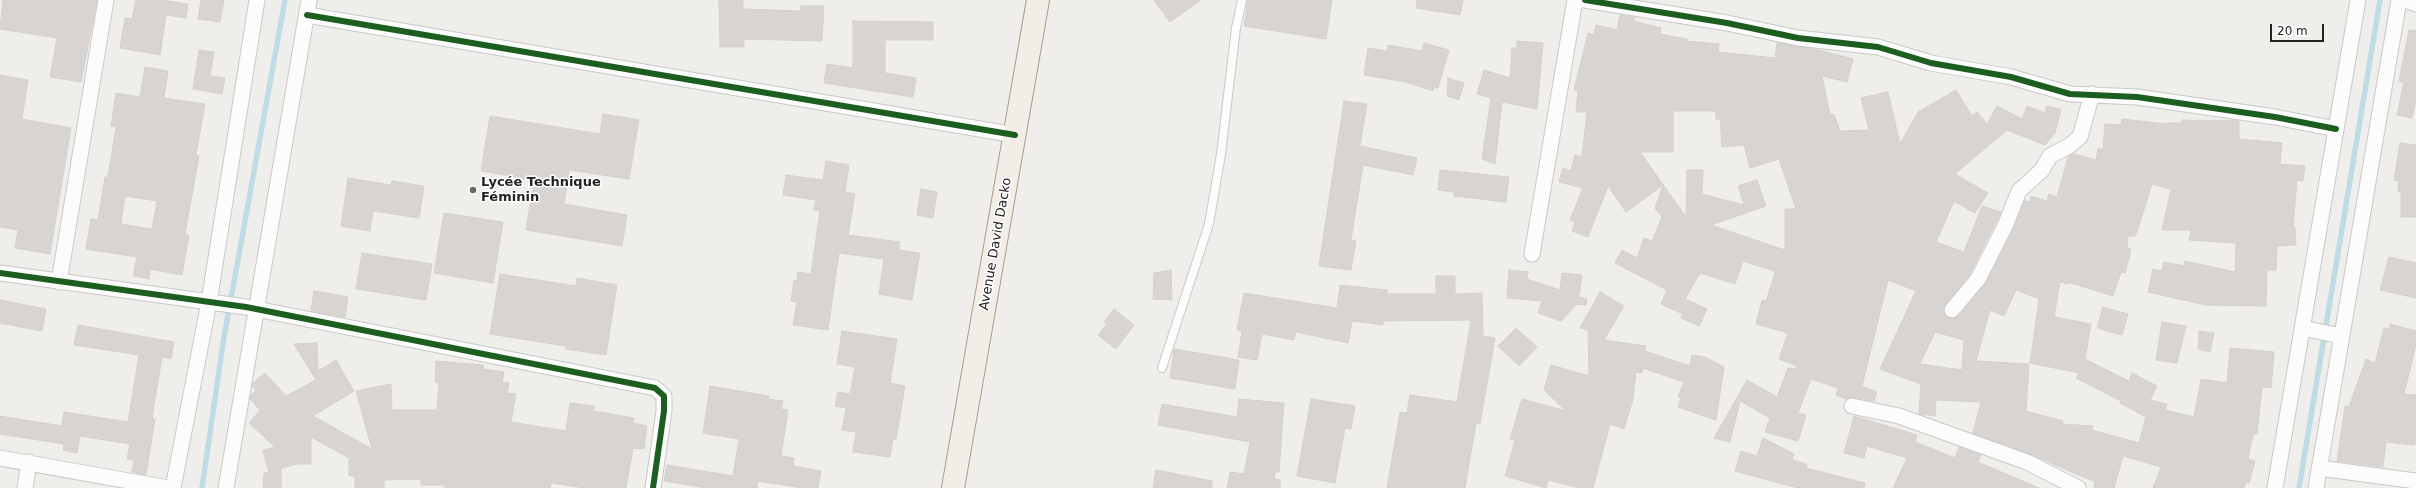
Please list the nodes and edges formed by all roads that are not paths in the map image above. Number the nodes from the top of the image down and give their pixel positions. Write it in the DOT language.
graph roads {
  1 [pos="106,0"];
  2 [pos="257,0"];
  3 [pos="309,0"];
  4 [pos="1038,0"];
  5 [pos="1242,0"];
  6 [pos="1575,0"];
  7 [pos="1585,0"];
  8 [pos="2358,0"];
  9 [pos="2400,0"];
  10 [pos="2406,0"];
  11 [pos="2416,4"];
  12 [pos="307,15"];
  13 [pos="2092,94"];
  14 [pos="2336,129"];
  15 [pos="1015,135"];
  16 [pos="1532,254"];
  17 [pos="0,273"];
  18 [pos="59,282"];
  19 [pos="214,303"];
  20 [pos="252,308"];
  21 [pos="1952,310"];
  22 [pos="2302,328"];
  23 [pos="2341,336"];
  24 [pos="1162,368"];
  25 [pos="1852,406"];
  26 [pos="0,458"];
  27 [pos="29,462"];
  28 [pos="2319,468"];
  29 [pos="2416,481"];
  30 [pos="25,488"];
  31 [pos="168,488"];
  32 [pos="173,488"];
  33 [pos="226,488"];
  34 [pos="653,488"];
  35 [pos="953,488"];
  36 [pos="2078,488"];
  37 [pos="2275,488"];
  38 [pos="2316,488"];
  1 -- 18 [label="street"];
  2 -- 19 [label="street"];
  3 -- 12 [label="street"];
  4 -- 15 [label="main road, Avenue David Dacko"];
  5 -- 24 [label="lane"];
  6 -- 16 [label="street"];
  7 -- 13 [label="street"];
  8 -- 14 [label="street"];
  9 -- 23 [label="street"];
  10 -- 11 [label="street"];
  12 -- 15 [label="street"];
  12 -- 20 [label="street"];
  13 -- 14 [label="street"];
  13 -- 21 [label="street"];
  14 -- 22 [label="street"];
  15 -- 35 [label="main road, Avenue David Dacko"];
  17 -- 18 [label="street"];
  18 -- 19 [label="street"];
  19 -- 20 [label="street"];
  19 -- 32 [label="street"];
  20 -- 33 [label="street"];
  20 -- 34 [label="street"];
  22 -- 23 [label="street"];
  22 -- 37 [label="street"];
  23 -- 28 [label="street"];
  25 -- 36 [label="street"];
  26 -- 27 [label="street"];
  27 -- 30 [label="street"];
  27 -- 31 [label="street"];
  28 -- 29 [label="street"];
  28 -- 38 [label="street"];
}
